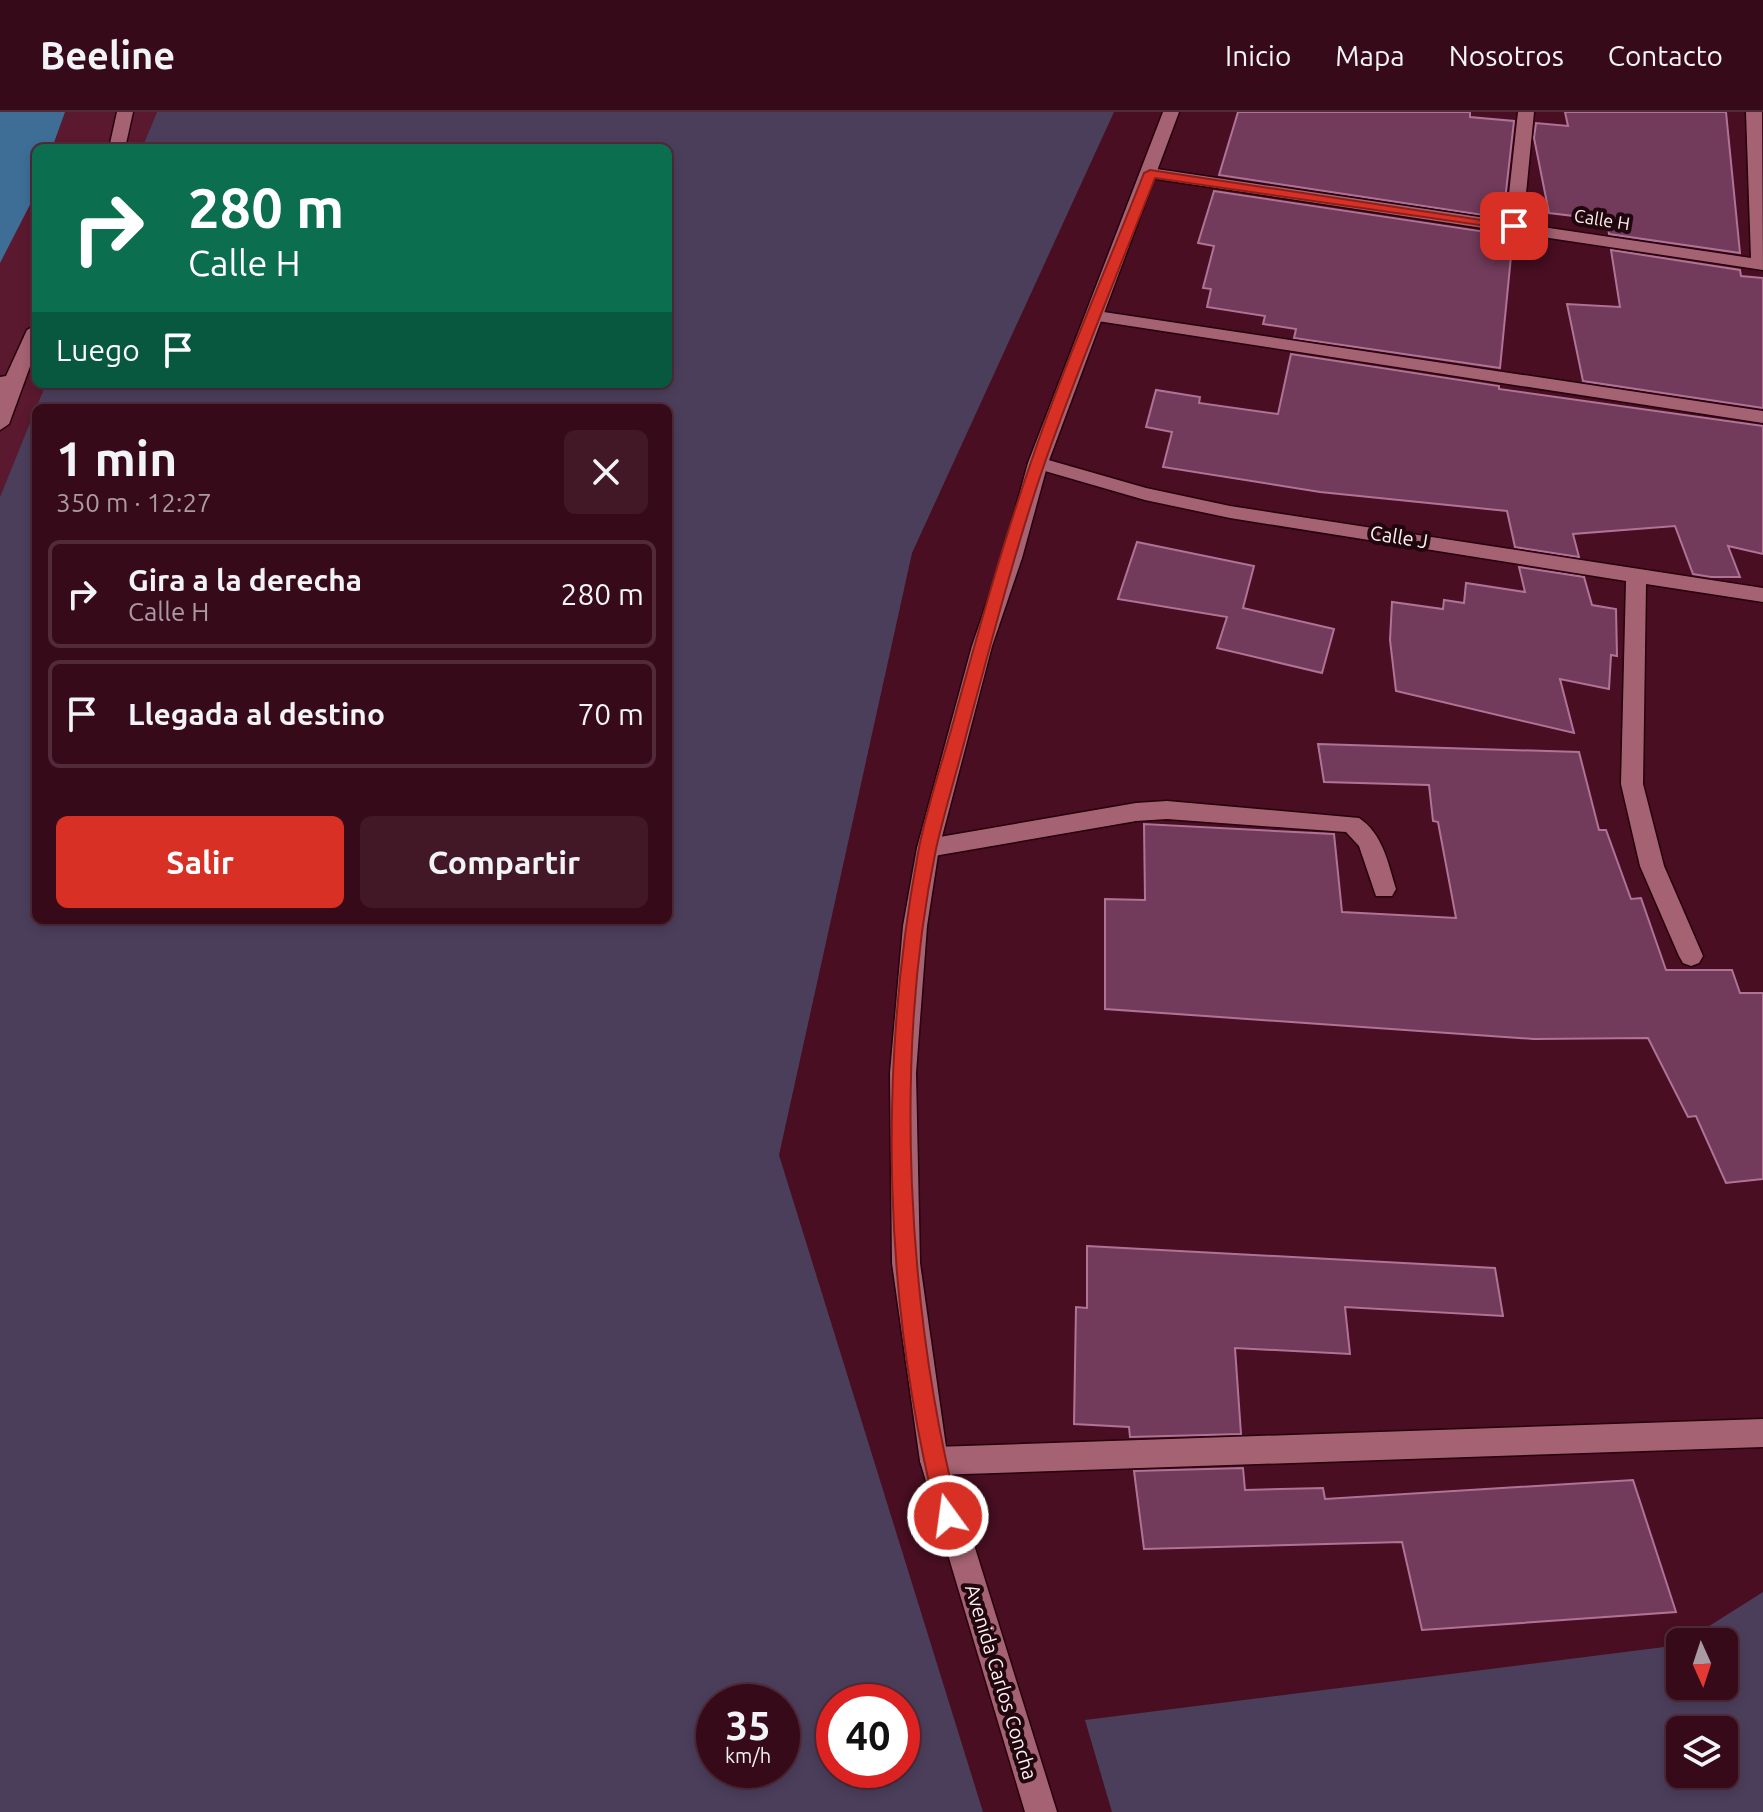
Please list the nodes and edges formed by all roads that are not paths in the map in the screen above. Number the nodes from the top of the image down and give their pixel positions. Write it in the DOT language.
graph roads {
  1 [pos="125,112"];
  2 [pos="1171,112"];
  3 [pos="1526,112"];
  4 [pos="1754,112"];
  5 [pos="118,144"];
  6 [pos="1150,173"];
  7 [pos="1514,226"];
  8 [pos="1762,265"];
  9 [pos="1097,316"];
  10 [pos="32,337"];
  11 [pos="7,382"];
  12 [pos="1763,417"];
  13 [pos="0,424"];
  14 [pos="1038,463"];
  15 [pos="1636,574"];
  16 [pos="1763,595"];
  17 [pos="928,848"];
  18 [pos="1384,889"];
  19 [pos="1691,956"];
  20 [pos="1763,1433"];
  21 [pos="934,1461"];
  22 [pos="1041,1812"];
  1 -- 5 [label="street"];
  2 -- 6 [label="street, Avenida Carlos Concha"];
  3 -- 7 [label="street"];
  4 -- 8 [label="street"];
  6 -- 7 [label="street, Calle H"];
  6 -- 9 [label="street, Avenida Carlos Concha"];
  7 -- 8 [label="street, Calle H"];
  9 -- 12 [label="street"];
  9 -- 14 [label="street, Avenida Carlos Concha"];
  10 -- 11 [label="street"];
  11 -- 13 [label="street"];
  14 -- 15 [label="street, Calle J"];
  14 -- 17 [label="street, Avenida Carlos Concha"];
  15 -- 16 [label="street, Calle J"];
  15 -- 19 [label="street"];
  17 -- 18 [label="street"];
  17 -- 21 [label="street, Avenida Carlos Concha"];
  20 -- 21 [label="street"];
  21 -- 22 [label="street, Avenida Carlos Concha"];
}
